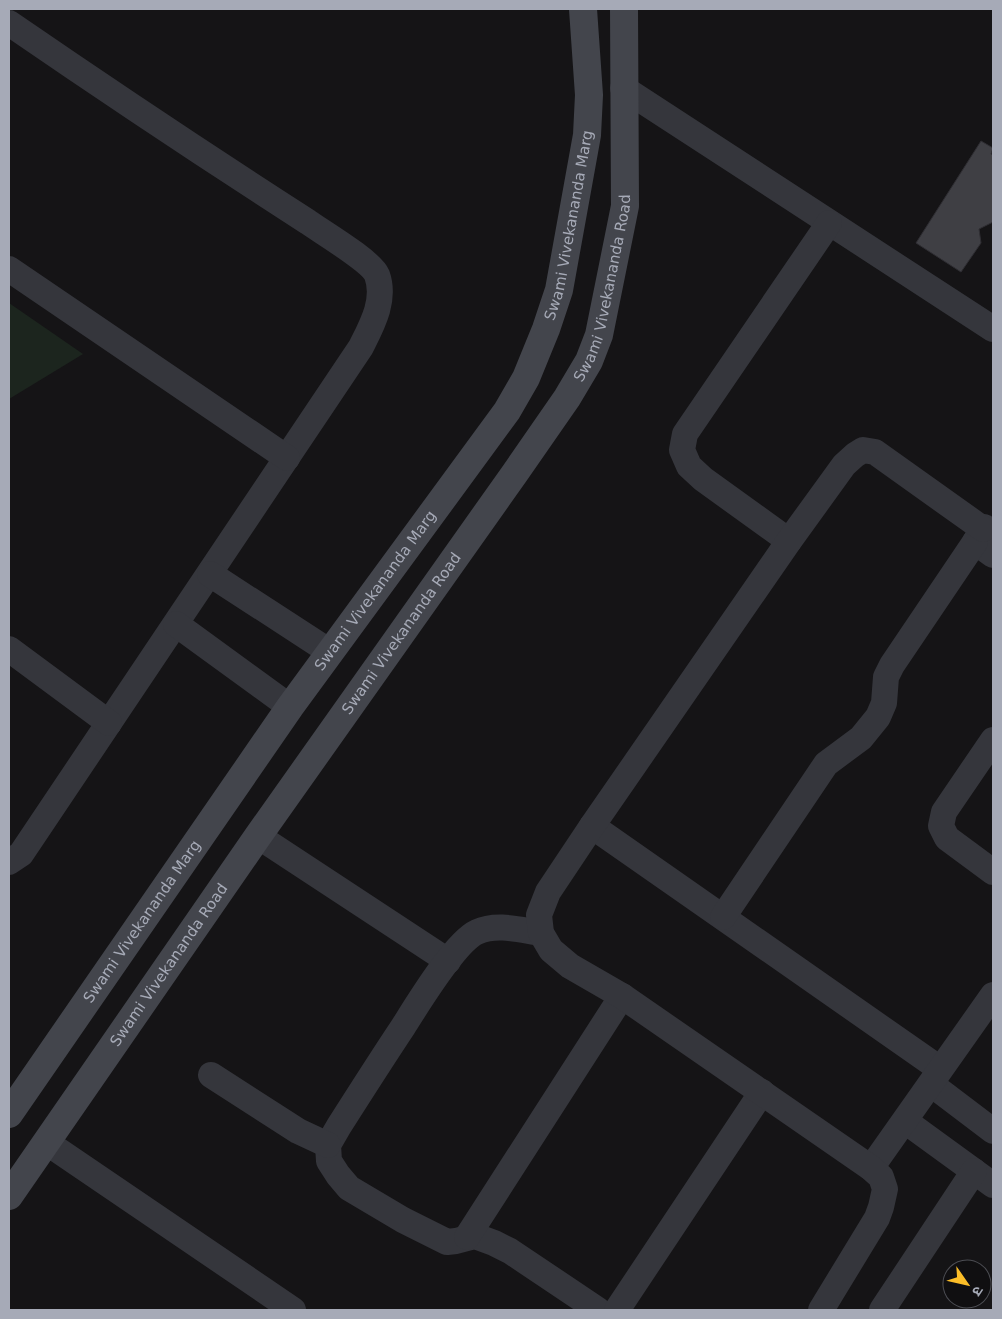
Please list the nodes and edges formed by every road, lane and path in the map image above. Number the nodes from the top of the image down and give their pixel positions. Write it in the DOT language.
graph roads {
  1 [pos="583,9"];
  2 [pos="624,9"];
  3 [pos="9,23"];
  4 [pos="623,88"];
  5 [pos="829,223"];
  6 [pos="9,269"];
  7 [pos="993,329"];
  8 [pos="288,458"];
  9 [pos="986,535"];
  10 [pos="789,541"];
  11 [pos="210,574"];
  12 [pos="176,624"];
  13 [pos="9,649"];
  14 [pos="330,652"];
  15 [pos="290,707"];
  16 [pos="109,723"];
  17 [pos="993,740"];
  18 [pos="592,826"];
  19 [pos="258,836"];
  20 [pos="9,862"];
  21 [pos="993,872"];
  22 [pos="723,918"];
  23 [pos="541,933"];
  24 [pos="448,961"];
  25 [pos="993,995"];
  26 [pos="622,996"];
  27 [pos="211,1075"];
  28 [pos="935,1076"];
  29 [pos="762,1092"];
  30 [pos="9,1114"];
  31 [pos="904,1121"];
  32 [pos="993,1131"];
  33 [pos="46,1142"];
  34 [pos="328,1145"];
  35 [pos="872,1168"];
  36 [pos="984,1178"];
  37 [pos="9,1196"];
  38 [pos="466,1237"];
  39 [pos="293,1310"];
  40 [pos="598,1310"];
  41 [pos="617,1310"];
  42 [pos="821,1310"];
  43 [pos="882,1310"];
  1 -- 14 [label="street, Swami Vivekananda Marg"];
  2 -- 4 [label="street, Swami Vivekananda Road"];
  3 -- 8 [label="street"];
  4 -- 5 [label="street"];
  4 -- 19 [label="street, Swami Vivekananda Road"];
  5 -- 7 [label="street"];
  5 -- 10 [label="street"];
  6 -- 8 [label="street"];
  8 -- 11 [label="street"];
  9 -- 10 [label="street"];
  9 -- 22 [label="street"];
  10 -- 18 [label="street"];
  11 -- 12 [label="street"];
  11 -- 14 [label="street"];
  12 -- 15 [label="street"];
  12 -- 16 [label="street"];
  13 -- 16 [label="street"];
  14 -- 15 [label="street, Swami Vivekananda Marg"];
  15 -- 30 [label="street, Swami Vivekananda Marg"];
  16 -- 20 [label="street"];
  17 -- 21 [label="street"];
  18 -- 22 [label="street"];
  18 -- 23 [label="street"];
  19 -- 24 [label="street"];
  19 -- 33 [label="street, Swami Vivekananda Road"];
  22 -- 28 [label="street"];
  23 -- 24 [label="street"];
  23 -- 26 [label="street"];
  24 -- 34 [label="street"];
  25 -- 28 [label="street"];
  26 -- 29 [label="street"];
  26 -- 38 [label="street"];
  27 -- 34 [label="street"];
  28 -- 31 [label="street"];
  28 -- 32 [label="street"];
  29 -- 35 [label="street"];
  29 -- 41 [label="street"];
  31 -- 35 [label="street"];
  31 -- 36 [label="street"];
  33 -- 37 [label="street, Swami Vivekananda Road"];
  33 -- 39 [label="street"];
  34 -- 38 [label="street"];
  35 -- 42 [label="street"];
  36 -- 43 [label="street"];
  38 -- 40 [label="street"];
}
